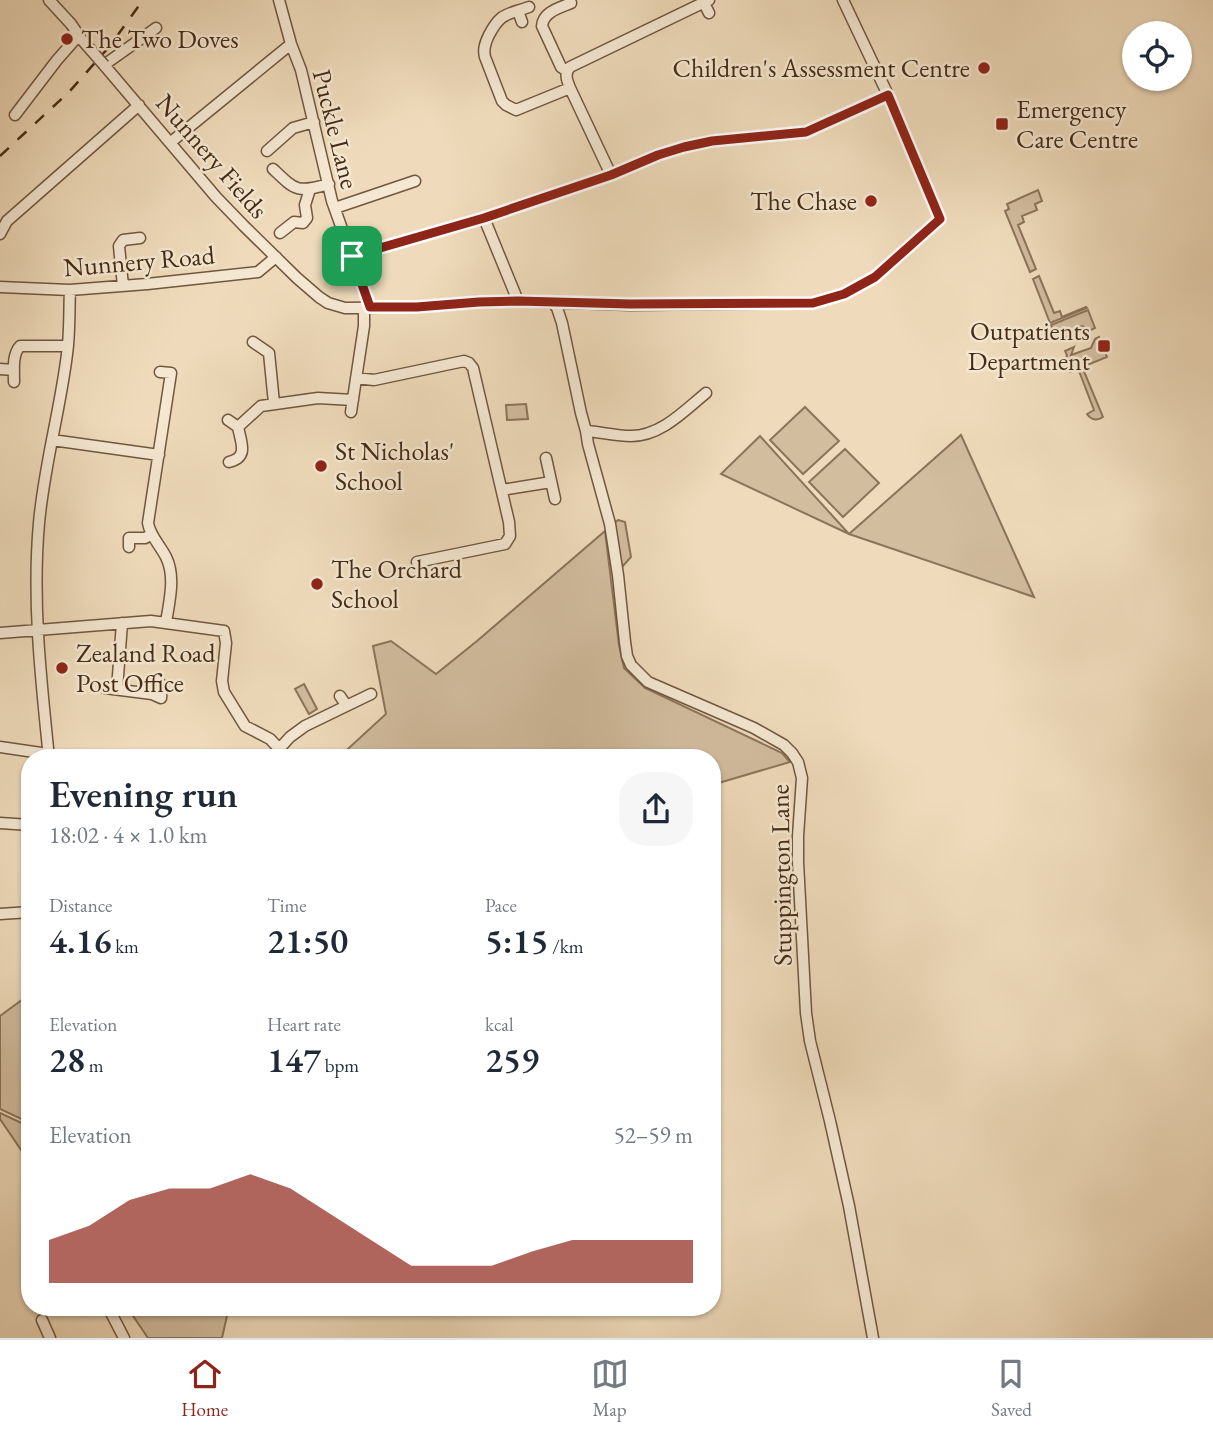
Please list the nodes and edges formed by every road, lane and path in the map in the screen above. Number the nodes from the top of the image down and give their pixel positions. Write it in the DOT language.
graph roads {
  1 [pos="49,0"];
  2 [pos="279,0"];
  3 [pos="843,0"];
  4 [pos="571,3"];
  5 [pos="707,5"];
  6 [pos="530,7"];
  7 [pos="151,28"];
  8 [pos="81,38"];
  9 [pos="291,44"];
  10 [pos="104,65"];
  11 [pos="566,71"];
  12 [pos="570,88"];
  13 [pos="888,95"];
  14 [pos="139,105"];
  15 [pos="15,115"];
  16 [pos="314,122"];
  17 [pos="171,142"];
  18 [pos="267,151"];
  19 [pos="273,169"];
  20 [pos="611,175"];
  21 [pos="415,181"];
  22 [pos="329,184"];
  23 [pos="310,189"];
  24 [pos="335,208"];
  25 [pos="484,218"];
  26 [pos="280,233"];
  27 [pos="0,234"];
  28 [pos="134,235"];
  29 [pos="352,256"];
  30 [pos="276,257"];
  31 [pos="0,286"];
  32 [pos="123,286"];
  33 [pos="70,290"];
  34 [pos="518,301"];
  35 [pos="554,303"];
  36 [pos="367,308"];
  37 [pos="253,342"];
  38 [pos="67,345"];
  39 [pos="0,369"];
  40 [pos="14,370"];
  41 [pos="160,372"];
  42 [pos="356,378"];
  43 [pos="14,382"];
  44 [pos="702,399"];
  45 [pos="353,400"];
  46 [pos="274,403"];
  47 [pos="351,412"];
  48 [pos="228,420"];
  49 [pos="238,427"];
  50 [pos="586,431"];
  51 [pos="52,440"];
  52 [pos="159,455"];
  53 [pos="546,458"];
  54 [pos="229,463"];
  55 [pos="551,482"];
  56 [pos="502,491"];
  57 [pos="555,499"];
  58 [pos="152,534"];
  59 [pos="128,547"];
  60 [pos="417,562"];
  61 [pos="122,623"];
  62 [pos="166,623"];
  63 [pos="38,630"];
  64 [pos="0,633"];
  65 [pos="162,685"];
  66 [pos="105,688"];
  67 [pos="117,689"];
  68 [pos="372,694"];
  69 [pos="0,747"];
  70 [pos="280,748"];
  71 [pos="47,749"];
  72 [pos="21,751"];
  73 [pos="0,823"];
  74 [pos="21,824"];
  75 [pos="21,913"];
  76 [pos="0,914"];
  77 [pos="113,1316"];
  78 [pos="42,1320"];
  79 [pos="50,1338"];
  80 [pos="124,1338"];
  81 [pos="873,1338"];
  1 -- 8 [label="street, Nunnery Fields"];
  2 -- 9 [label="street, Puckle Lane"];
  3 -- 13 [label="street"];
  4 -- 11 [label="street"];
  5 -- 11 [label="street"];
  6 -- 12 [label="street"];
  7 -- 10 [label="street"];
  8 -- 10 [label="street, Nunnery Fields, bridge"];
  8 -- 15 [label="street"];
  9 -- 16 [label="street, Puckle Lane"];
  9 -- 17 [label="street"];
  10 -- 14 [label="street, Nunnery Fields"];
  11 -- 12 [label="street"];
  12 -- 20 [label="street"];
  13 -- 20 [label="street"];
  13 -- 35 [label="street, Nunnery Fields"];
  14 -- 17 [label="street, Nunnery Fields"];
  14 -- 27 [label="street"];
  16 -- 18 [label="street"];
  16 -- 22 [label="street, Puckle Lane"];
  17 -- 30 [label="street, Nunnery Fields"];
  19 -- 23 [label="street"];
  20 -- 25 [label="street"];
  21 -- 24 [label="street"];
  22 -- 23 [label="street"];
  22 -- 24 [label="street, Puckle Lane"];
  23 -- 26 [label="street"];
  24 -- 29 [label="street, Puckle Lane"];
  25 -- 29 [label="street"];
  25 -- 34 [label="street"];
  28 -- 32 [label="street"];
  29 -- 36 [label="street, Puckle Lane"];
  30 -- 32 [label="street, Nunnery Road"];
  30 -- 36 [label="street, Nunnery Fields"];
  31 -- 33 [label="street, Nunnery Road"];
  32 -- 33 [label="street, Nunnery Road"];
  33 -- 38 [label="street"];
  34 -- 35 [label="street, Nunnery Fields"];
  34 -- 36 [label="street, Nunnery Fields"];
  35 -- 50 [label="street, Stuppington Lane"];
  36 -- 42 [label="street"];
  37 -- 46 [label="street"];
  38 -- 40 [label="street"];
  38 -- 51 [label="street"];
  39 -- 40 [label="street"];
  40 -- 43 [label="street"];
  41 -- 52 [label="street"];
  42 -- 45 [label="street"];
  42 -- 56 [label="street"];
  44 -- 50 [label="street"];
  45 -- 46 [label="street"];
  45 -- 47 [label="street"];
  46 -- 49 [label="street"];
  48 -- 49 [label="street"];
  49 -- 54 [label="street"];
  50 -- 81 [label="street, Stuppington Lane"];
  51 -- 52 [label="street"];
  51 -- 63 [label="street"];
  52 -- 58 [label="street"];
  53 -- 55 [label="street"];
  55 -- 56 [label="street"];
  55 -- 57 [label="street"];
  56 -- 60 [label="street"];
  58 -- 59 [label="street"];
  58 -- 62 [label="street"];
  61 -- 62 [label="street"];
  61 -- 63 [label="street"];
  61 -- 67 [label="street"];
  62 -- 70 [label="street"];
  63 -- 64 [label="street"];
  63 -- 71 [label="street"];
  65 -- 67 [label="street"];
  66 -- 67 [label="street"];
  68 -- 70 [label="street"];
  69 -- 72 [label="street"];
  73 -- 74 [label="street"];
  75 -- 76 [label="street"];
  77 -- 80 [label="street"];
  78 -- 79 [label="street"];
}
